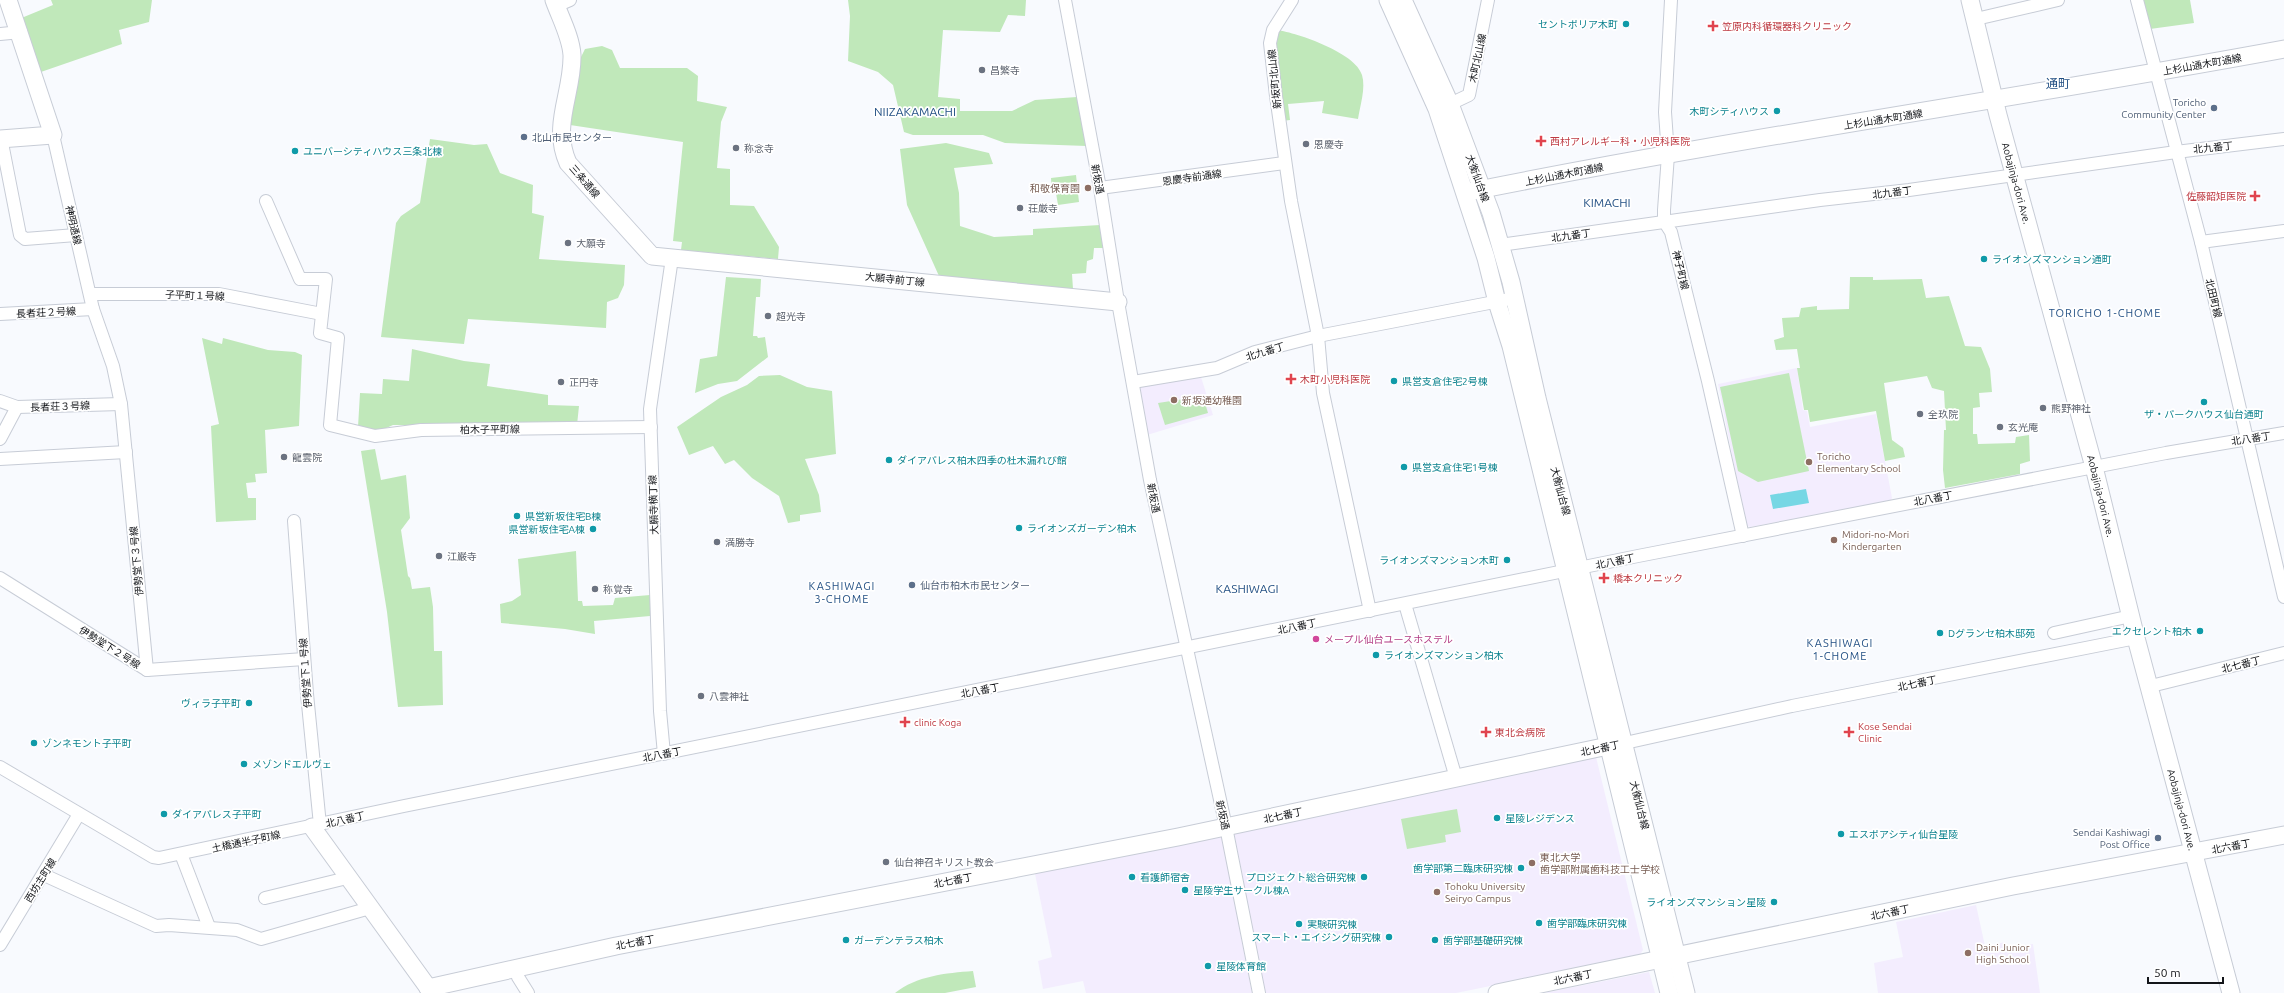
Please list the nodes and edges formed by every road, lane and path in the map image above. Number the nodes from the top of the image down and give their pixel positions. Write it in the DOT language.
graph roads {
  1 [pos="8,0"];
  2 [pos="1065,0"];
  3 [pos="1292,0"];
  4 [pos="1379,0"];
  5 [pos="1388,0"];
  6 [pos="1403,0"];
  7 [pos="1488,0"];
  8 [pos="1672,0"];
  9 [pos="1970,0"];
  10 [pos="2058,0"];
  11 [pos="2137,0"];
  12 [pos="560,2"];
  13 [pos="1976,19"];
  14 [pos="21,32"];
  15 [pos="0,34"];
  16 [pos="2284,49"];
  17 [pos="2155,72"];
  18 [pos="1994,100"];
  19 [pos="1450,104"];
  20 [pos="53,135"];
  21 [pos="1,138"];
  22 [pos="2284,139"];
  23 [pos="2176,152"];
  24 [pos="1668,155"];
  25 [pos="1284,164"];
  26 [pos="1454,165"];
  27 [pos="2015,175"];
  28 [pos="1100,188"];
  29 [pos="1482,189"];
  30 [pos="1465,192"];
  31 [pos="266,201"];
  32 [pos="1664,221"];
  33 [pos="2284,231"];
  34 [pos="76,235"];
  35 [pos="2200,242"];
  36 [pos="1500,245"];
  37 [pos="672,258"];
  38 [pos="90,294"];
  39 [pos="1515,298"];
  40 [pos="1118,302"];
  41 [pos="1497,302"];
  42 [pos="93,309"];
  43 [pos="0,314"];
  44 [pos="322,314"];
  45 [pos="1318,336"];
  46 [pos="1133,382"];
  47 [pos="0,401"];
  48 [pos="121,404"];
  49 [pos="18,407"];
  50 [pos="651,427"];
  51 [pos="2284,433"];
  52 [pos="0,439"];
  53 [pos="2246,439"];
  54 [pos="126,452"];
  55 [pos="0,459"];
  56 [pos="2094,466"];
  57 [pos="294,521"];
  58 [pos="1742,536"];
  59 [pos="1573,569"];
  60 [pos="0,578"];
  61 [pos="2284,597"];
  62 [pos="1405,604"];
  63 [pos="1370,611"];
  64 [pos="2131,616"];
  65 [pos="2054,633"];
  66 [pos="2136,638"];
  67 [pos="1187,649"];
  68 [pos="2284,653"];
  69 [pos="304,659"];
  70 [pos="147,670"];
  71 [pos="2151,686"];
  72 [pos="1616,745"];
  73 [pos="664,754"];
  74 [pos="0,767"];
  75 [pos="1456,778"];
  76 [pos="79,814"];
  77 [pos="316,826"];
  78 [pos="1226,827"];
  79 [pos="2284,835"];
  80 [pos="2194,853"];
  81 [pos="181,854"];
  82 [pos="44,875"];
  83 [pos="348,878"];
  84 [pos="265,898"];
  85 [pos="370,908"];
  86 [pos="209,927"];
  87 [pos="2,939"];
  88 [pos="1669,958"];
  89 [pos="515,967"];
  90 [pos="430,991"];
  91 [pos="528,993"];
  92 [pos="1259,993"];
  93 [pos="1497,993"];
  94 [pos="1669,993"];
  95 [pos="1686,993"];
  96 [pos="2231,993"];
  1 -- 14 [label="street, 神明通線"];
  2 -- 28 [label="street, 新坂通"];
  3 -- 25 [label="street, 新坂町北山線"];
  4 -- 26 [label="street"];
  5 -- 26 [label="street, 大衡仙台線"];
  6 -- 19 [label="street, 大衡仙台線"];
  7 -- 19 [label="street, 木町北山線"];
  8 -- 24 [label="street, 神子町線"];
  9 -- 13 [label="street, Aobajinja-dori Ave."];
  10 -- 13 [label="street"];
  11 -- 17 [label="street, 北田町線"];
  12 -- 37 [label="street, 三条通線"];
  13 -- 18 [label="street, Aobajinja-dori Ave."];
  14 -- 15 [label="street"];
  14 -- 20 [label="street, 神明通線"];
  16 -- 17 [label="street, 上杉山通木町通線"];
  17 -- 18 [label="street, 上杉山通木町通線"];
  17 -- 23 [label="street, 北田町線"];
  18 -- 24 [label="street, 上杉山通木町通線"];
  18 -- 27 [label="street, Aobajinja-dori Ave."];
  19 -- 29 [label="street, 大衡仙台線"];
  20 -- 21 [label="street"];
  20 -- 34 [label="street, 神明通線"];
  21 -- 34 [label="street"];
  22 -- 23 [label="street, 北九番丁"];
  23 -- 27 [label="street, 北九番丁"];
  23 -- 35 [label="street, 北田町線"];
  24 -- 29 [label="street, 上杉山通木町通線"];
  24 -- 32 [label="street, 神子町線"];
  25 -- 28 [label="street, 恩慶寺前通線"];
  25 -- 45 [label="street, 新坂町北山線"];
  26 -- 30 [label="street, 大衡仙台線"];
  27 -- 32 [label="street, 北九番丁"];
  27 -- 56 [label="street, Aobajinja-dori Ave."];
  28 -- 40 [label="street, 新坂通"];
  29 -- 30 [label="street, 上杉山通木町通線"];
  29 -- 36 [label="street, 大衡仙台線"];
  30 -- 41 [label="street, 大衡仙台線"];
  31 -- 44 [label="street"];
  32 -- 36 [label="street, 北九番丁"];
  32 -- 58 [label="street, 神子町線"];
  33 -- 35 [label="street"];
  34 -- 38 [label="street, 神明通線"];
  35 -- 53 [label="street, 北田町線"];
  36 -- 39 [label="street, 大衡仙台線"];
  37 -- 40 [label="street, 大願寺前丁線"];
  37 -- 50 [label="street, 大願寺横丁線"];
  38 -- 42 [label="street, 神明通線"];
  38 -- 44 [label="street, 子平町１号線"];
  39 -- 41 [label="street, 北九番丁"];
  39 -- 59 [label="street, 大衡仙台線"];
  40 -- 46 [label="street, 新坂通"];
  41 -- 45 [label="street, 北九番丁"];
  41 -- 59 [label="street, 大衡仙台線"];
  42 -- 43 [label="street, 長者荘２号線"];
  42 -- 48 [label="street, 神明通線"];
  44 -- 50 [label="street, 柏木子平町線"];
  45 -- 46 [label="street, 北九番丁"];
  45 -- 63 [label="street, 新坂町北山線"];
  46 -- 67 [label="street, 新坂通"];
  47 -- 49 [label="street, 長者荘３号線"];
  48 -- 49 [label="street, 長者荘３号線"];
  48 -- 54 [label="street, 神明通線"];
  49 -- 52 [label="street"];
  50 -- 73 [label="street, 大願寺横丁線"];
  51 -- 53 [label="street, 北八番丁"];
  53 -- 56 [label="street, 北八番丁"];
  53 -- 61 [label="street, 北田町線"];
  54 -- 55 [label="street"];
  54 -- 70 [label="street, 伊勢堂下３号線"];
  56 -- 58 [label="street, 北八番丁"];
  56 -- 64 [label="street, Aobajinja-dori Ave."];
  57 -- 69 [label="street, 伊勢堂下１号線"];
  58 -- 59 [label="street, 北八番丁"];
  59 -- 62 [label="street, 北八番丁"];
  59 -- 72 [label="street, 大衡仙台線"];
  60 -- 70 [label="street, 伊勢堂下２号線"];
  62 -- 63 [label="street, 北八番丁"];
  62 -- 75 [label="street"];
  63 -- 67 [label="street, 北八番丁"];
  64 -- 65 [label="street"];
  64 -- 66 [label="street, Aobajinja-dori Ave."];
  66 -- 71 [label="street, Aobajinja-dori Ave."];
  66 -- 72 [label="street, 北七番丁"];
  67 -- 73 [label="street, 北八番丁"];
  67 -- 78 [label="street, 新坂通"];
  68 -- 71 [label="street, 北七番丁"];
  69 -- 70 [label="street, 伊勢堂下２号線"];
  69 -- 77 [label="street, 伊勢堂下１号線"];
  71 -- 80 [label="street, Aobajinja-dori Ave."];
  72 -- 75 [label="street, 北七番丁"];
  72 -- 88 [label="street, 大衡仙台線"];
  73 -- 77 [label="street, 北八番丁"];
  74 -- 76 [label="street, 土橋通半子町線"];
  75 -- 78 [label="street, 北七番丁"];
  76 -- 81 [label="street, 土橋通半子町線"];
  76 -- 82 [label="street, 西坊主町線"];
  77 -- 81 [label="street, 土橋通半子町線"];
  77 -- 83 [label="street"];
  78 -- 89 [label="street, 北七番丁"];
  78 -- 92 [label="street, 新坂通"];
  79 -- 80 [label="street, 北六番丁"];
  80 -- 88 [label="street, 北六番丁"];
  80 -- 96 [label="street, Aobajinja-dori Ave."];
  81 -- 86 [label="street"];
  82 -- 86 [label="street"];
  82 -- 87 [label="street, 西坊主町線"];
  83 -- 84 [label="street"];
  83 -- 85 [label="street"];
  85 -- 86 [label="street"];
  85 -- 90 [label="street"];
  88 -- 93 [label="street, 北六番丁"];
  88 -- 94 [label="street, 大衡仙台線"];
  88 -- 95 [label="street, 大衡仙台線"];
  89 -- 90 [label="street, 北七番丁"];
  89 -- 91 [label="street"];
}
